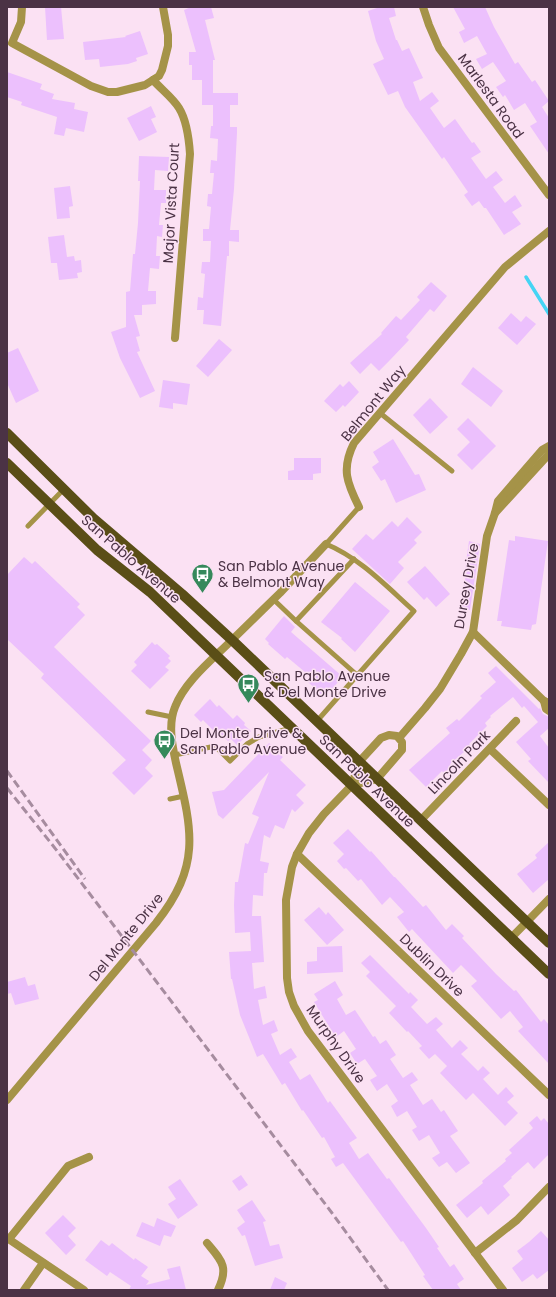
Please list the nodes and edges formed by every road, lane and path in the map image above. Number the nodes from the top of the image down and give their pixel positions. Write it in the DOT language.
graph roads {
  1 [pos="22,7"];
  2 [pos="163,7"];
  3 [pos="423,7"];
  4 [pos="9,43"];
  5 [pos="153,80"];
  6 [pos="549,195"];
  7 [pos="549,231"];
  8 [pos="175,338"];
  9 [pos="380,412"];
  10 [pos="7,433"];
  11 [pos="549,446"];
  12 [pos="549,454"];
  13 [pos="7,463"];
  14 [pos="452,472"];
  15 [pos="64,489"];
  16 [pos="49,504"];
  17 [pos="359,508"];
  18 [pos="495,513"];
  19 [pos="28,526"];
  20 [pos="326,544"];
  21 [pos="354,559"];
  22 [pos="273,599"];
  23 [pos="296,621"];
  24 [pos="472,632"];
  25 [pos="232,640"];
  26 [pos="216,656"];
  27 [pos="357,675"];
  28 [pos="547,702"];
  29 [pos="549,711"];
  30 [pos="148,712"];
  31 [pos="172,717"];
  32 [pos="317,721"];
  33 [pos="516,721"];
  34 [pos="291,728"];
  35 [pos="399,738"];
  36 [pos="490,749"];
  37 [pos="175,755"];
  38 [pos="359,762"];
  39 [pos="377,779"];
  40 [pos="352,785"];
  41 [pos="184,796"];
  42 [pos="170,799"];
  43 [pos="549,805"];
  44 [pos="420,820"];
  45 [pos="297,854"];
  46 [pos="549,899"];
  47 [pos="527,922"];
  48 [pos="511,938"];
  49 [pos="549,943"];
  50 [pos="549,974"];
  51 [pos="549,1095"];
  52 [pos="7,1100"];
  53 [pos="89,1157"];
  54 [pos="549,1187"];
  55 [pos="8,1238"];
  56 [pos="207,1243"];
  57 [pos="475,1253"];
  58 [pos="43,1263"];
  59 [pos="24,1290"];
  60 [pos="84,1290"];
  61 [pos="218,1290"];
  62 [pos="503,1290"];
  1 -- 4 [label="street"];
  2 -- 5 [label="street"];
  3 -- 6 [label="street, Marlesta Road"];
  4 -- 5 [label="street"];
  5 -- 8 [label="street, Major Vista Court"];
  7 -- 9 [label="street, Belmont Way"];
  9 -- 14 [label="lane"];
  9 -- 17 [label="street, Belmont Way"];
  10 -- 15 [label="main road, San Pablo Avenue"];
  11 -- 18 [label="street, Dursey Drive"];
  12 -- 18 [label="street, Dursey Drive"];
  13 -- 16 [label="main road, San Pablo Avenue"];
  15 -- 16 [label="lane"];
  15 -- 25 [label="main road, San Pablo Avenue"];
  16 -- 19 [label="lane"];
  16 -- 26 [label="main road, San Pablo Avenue"];
  17 -- 20 [label="lane, Belmont Way"];
  18 -- 24 [label="street, Dursey Drive"];
  20 -- 21 [label="lane"];
  20 -- 22 [label="street, Belmont Way"];
  21 -- 23 [label="lane"];
  21 -- 27 [label="lane"];
  22 -- 23 [label="lane"];
  22 -- 25 [label="street, Belmont Way"];
  23 -- 27 [label="lane"];
  24 -- 28 [label="street"];
  24 -- 35 [label="street, Dursey Drive"];
  25 -- 26 [label="street, Belmont Way"];
  25 -- 32 [label="main road, San Pablo Avenue"];
  26 -- 31 [label="street, Del Monte Drive"];
  26 -- 34 [label="main road, San Pablo Avenue"];
  27 -- 32 [label="lane"];
  28 -- 29 [label="street"];
  30 -- 31 [label="lane"];
  31 -- 37 [label="street, Del Monte Drive"];
  32 -- 38 [label="main road, San Pablo Avenue"];
  33 -- 36 [label="street, Lincoln Park"];
  34 -- 37 [label="lane"];
  34 -- 40 [label="main road, San Pablo Avenue"];
  35 -- 38 [label="street"];
  35 -- 39 [label="street"];
  36 -- 43 [label="street"];
  36 -- 44 [label="street, Lincoln Park"];
  37 -- 41 [label="street, Del Monte Drive"];
  38 -- 39 [label="main road, San Pablo Avenue"];
  38 -- 40 [label="street"];
  39 -- 40 [label="street"];
  39 -- 44 [label="main road, San Pablo Avenue"];
  40 -- 45 [label="street, Murphy Drive"];
  40 -- 48 [label="main road, San Pablo Avenue"];
  41 -- 42 [label="lane"];
  41 -- 52 [label="street, Del Monte Drive"];
  44 -- 47 [label="main road, San Pablo Avenue"];
  45 -- 51 [label="street, Dublin Drive"];
  45 -- 57 [label="street, Murphy Drive"];
  46 -- 47 [label="street"];
  47 -- 48 [label="street"];
  47 -- 49 [label="main road, San Pablo Avenue"];
  48 -- 50 [label="main road, San Pablo Avenue"];
  53 -- 55 [label="street"];
  54 -- 57 [label="street"];
  55 -- 58 [label="street"];
  56 -- 61 [label="street"];
  57 -- 62 [label="street, Murphy Drive"];
  58 -- 59 [label="street"];
  58 -- 60 [label="street"];
}
